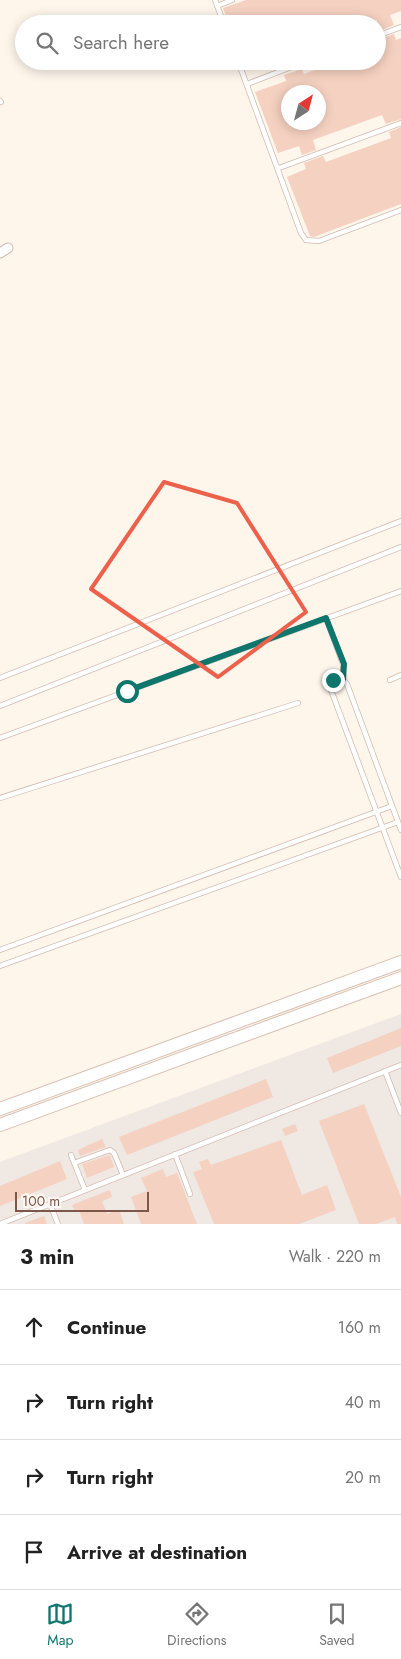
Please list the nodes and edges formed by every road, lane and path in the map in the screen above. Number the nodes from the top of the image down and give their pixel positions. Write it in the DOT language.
graph roads {
  1 [pos="215,0"];
  2 [pos="232,0"];
  3 [pos="217,6"];
  4 [pos="220,15"];
  5 [pos="401,27"];
  6 [pos="386,33"];
  7 [pos="241,70"];
  8 [pos="283,70"];
  9 [pos="246,84"];
  10 [pos="401,123"];
  11 [pos="279,168"];
  12 [pos="401,210"];
  13 [pos="401,521"];
  14 [pos="401,548"];
  15 [pos="401,591"];
  16 [pos="326,618"];
  17 [pos="401,675"];
  18 [pos="0,678"];
  19 [pos="343,679"];
  20 [pos="390,680"];
  21 [pos="298,703"];
  22 [pos="0,706"];
  23 [pos="0,738"];
  24 [pos="0,798"];
  25 [pos="392,806"];
  26 [pos="377,812"];
  27 [pos="398,822"];
  28 [pos="382,827"];
  29 [pos="401,830"];
  30 [pos="401,877"];
  31 [pos="0,950"];
  32 [pos="401,962"];
  33 [pos="0,966"];
  34 [pos="401,978"];
  35 [pos="401,1065"];
  36 [pos="385,1071"];
  37 [pos="0,1109"];
  38 [pos="401,1113"];
  39 [pos="0,1125"];
  40 [pos="175,1154"];
  41 [pos="71,1155"];
  42 [pos="74,1163"];
  43 [pos="123,1175"];
  44 [pos="85,1190"];
  45 [pos="190,1194"];
  46 [pos="50,1204"];
  47 [pos="0,1224"];
  48 [pos="58,1224"];
  1 -- 3 [label="lane"];
  2 -- 3 [label="lane"];
  3 -- 4 [label="lane"];
  5 -- 6 [label="lane"];
  7 -- 9 [label="lane"];
  8 -- 9 [label="lane"];
  9 -- 11 [label="lane"];
  10 -- 11 [label="lane"];
  11 -- 12 [label="lane"];
  13 -- 18 [label="lane"];
  14 -- 22 [label="lane"];
  15 -- 16 [label="lane"];
  16 -- 19 [label="lane"];
  16 -- 23 [label="lane"];
  17 -- 20 [label="lane"];
  19 -- 25 [label="lane"];
  19 -- 26 [label="lane"];
  21 -- 24 [label="lane"];
  25 -- 26 [label="lane"];
  25 -- 27 [label="lane"];
  26 -- 28 [label="lane"];
  26 -- 31 [label="lane"];
  27 -- 28 [label="lane"];
  27 -- 29 [label="lane"];
  28 -- 30 [label="lane"];
  28 -- 33 [label="lane"];
  32 -- 37 [label="street"];
  34 -- 39 [label="street"];
  35 -- 36 [label="lane"];
  36 -- 38 [label="lane"];
  36 -- 40 [label="lane"];
  40 -- 43 [label="lane"];
  40 -- 45 [label="lane"];
  41 -- 42 [label="lane"];
  42 -- 43 [label="lane"];
  42 -- 44 [label="lane"];
  43 -- 44 [label="lane"];
  44 -- 46 [label="lane"];
  46 -- 47 [label="lane"];
  46 -- 48 [label="lane"];
}
